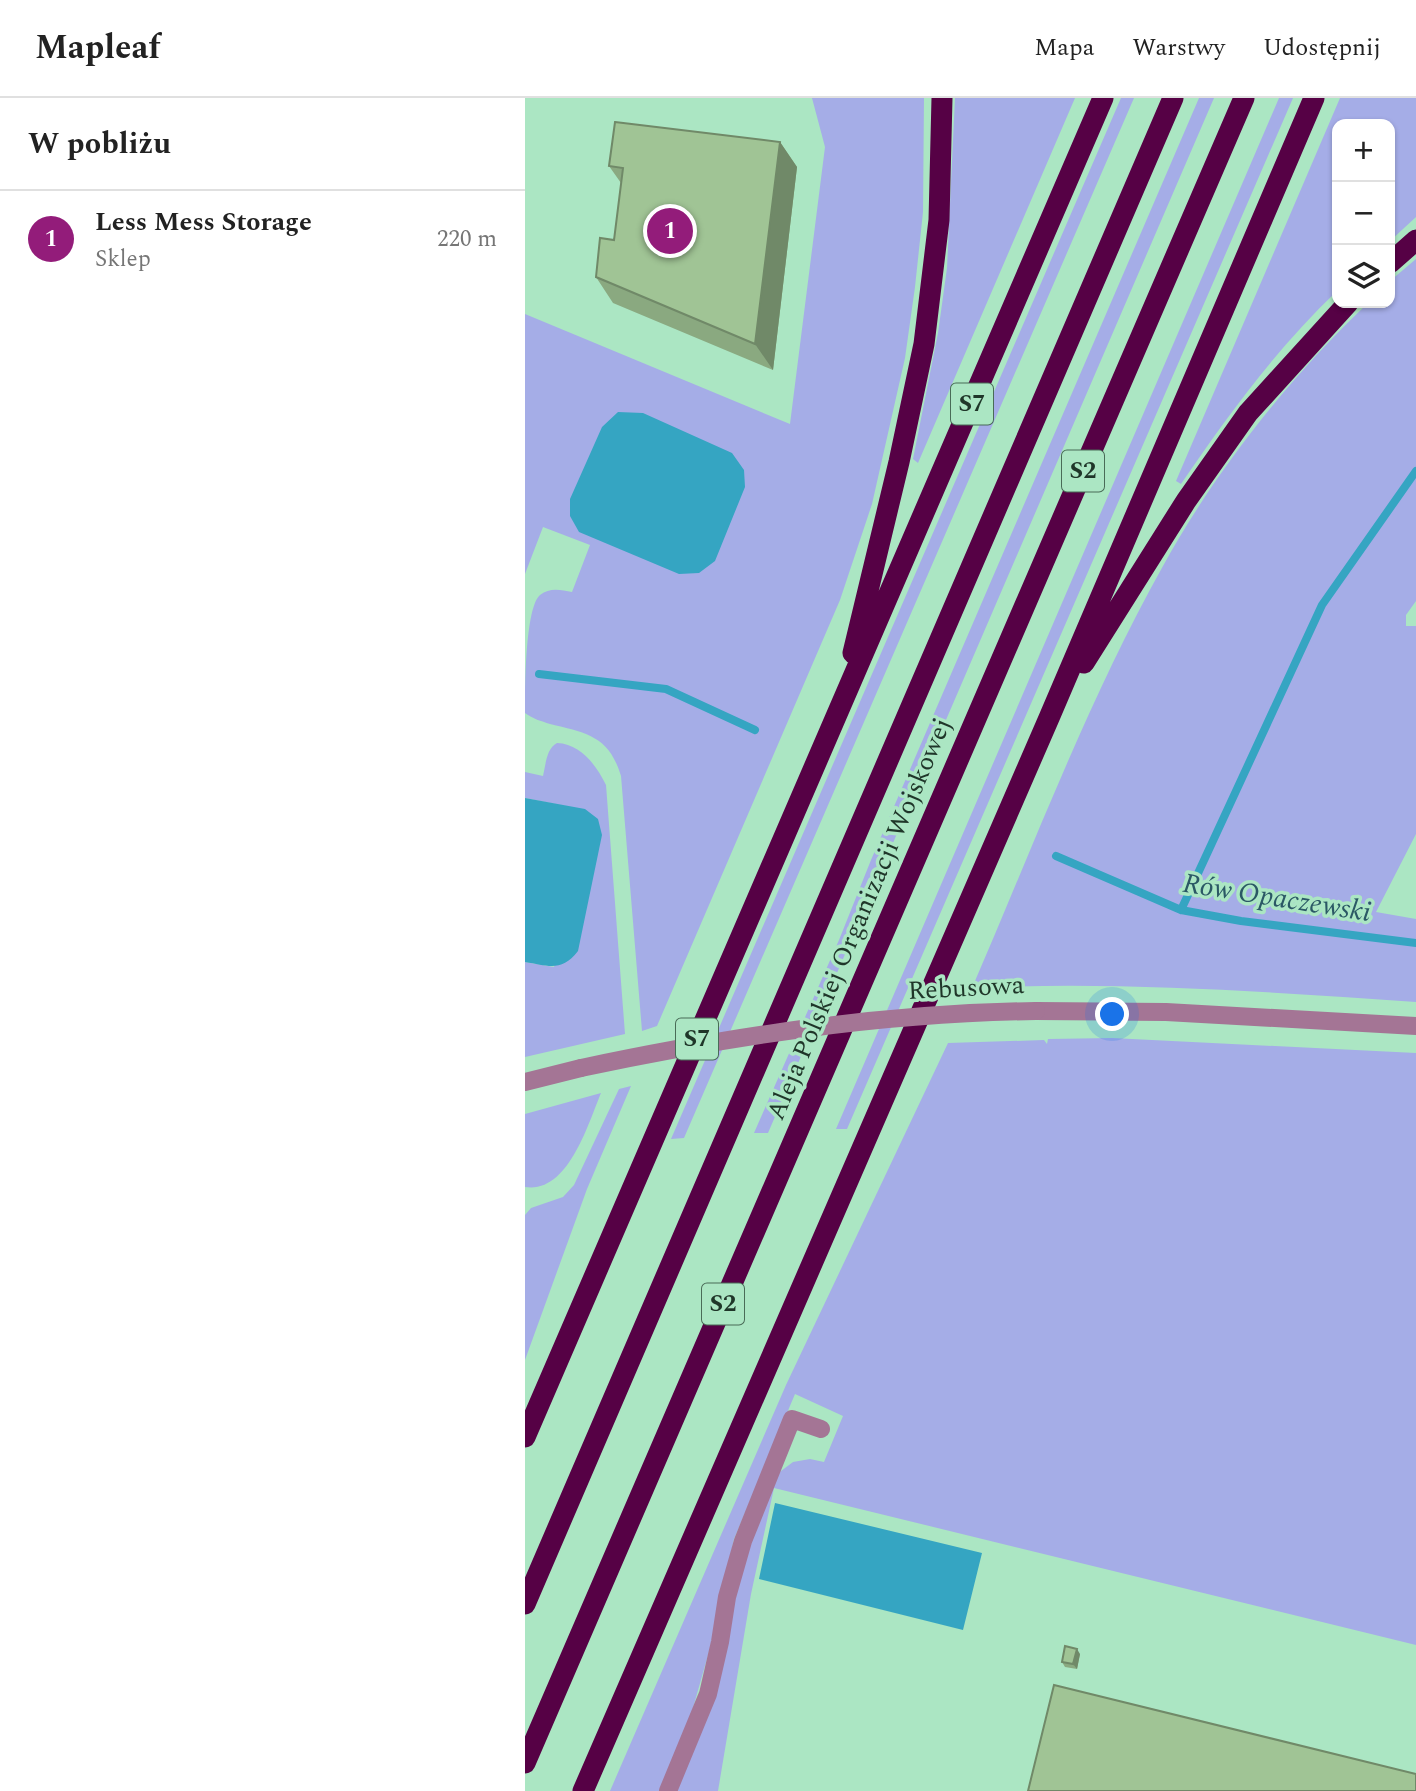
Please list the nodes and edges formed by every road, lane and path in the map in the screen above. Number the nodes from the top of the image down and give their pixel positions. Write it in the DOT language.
graph roads {
  1 [pos="942,98"];
  2 [pos="1103,98"];
  3 [pos="1173,98"];
  4 [pos="1244,98"];
  5 [pos="1314,98"];
  6 [pos="1416,240"];
  7 [pos="1395,259"];
  8 [pos="1344,308"];
  9 [pos="839,709"];
  10 [pos="1049,718"];
  11 [pos="1416,1026"];
  12 [pos="525,1082"];
  13 [pos="821,1429"];
  14 [pos="525,1437"];
  15 [pos="525,1604"];
  16 [pos="525,1763"];
  17 [pos="583,1791"];
  18 [pos="668,1791"];
  1 -- 9 [label="highway"];
  2 -- 9 [label="highway, S7"];
  3 -- 15 [label="highway, Aleja Polskiej Organizacji Wojskowej / S2"];
  4 -- 16 [label="highway, Aleja Polskiej Organizacji Wojskowej / S2"];
  5 -- 10 [label="highway"];
  6 -- 7 [label="highway"];
  8 -- 10 [label="highway"];
  9 -- 14 [label="highway, S7"];
  10 -- 17 [label="highway"];
  11 -- 12 [label="street, Rebusowa, bridge"];
  13 -- 18 [label="street"];
}
